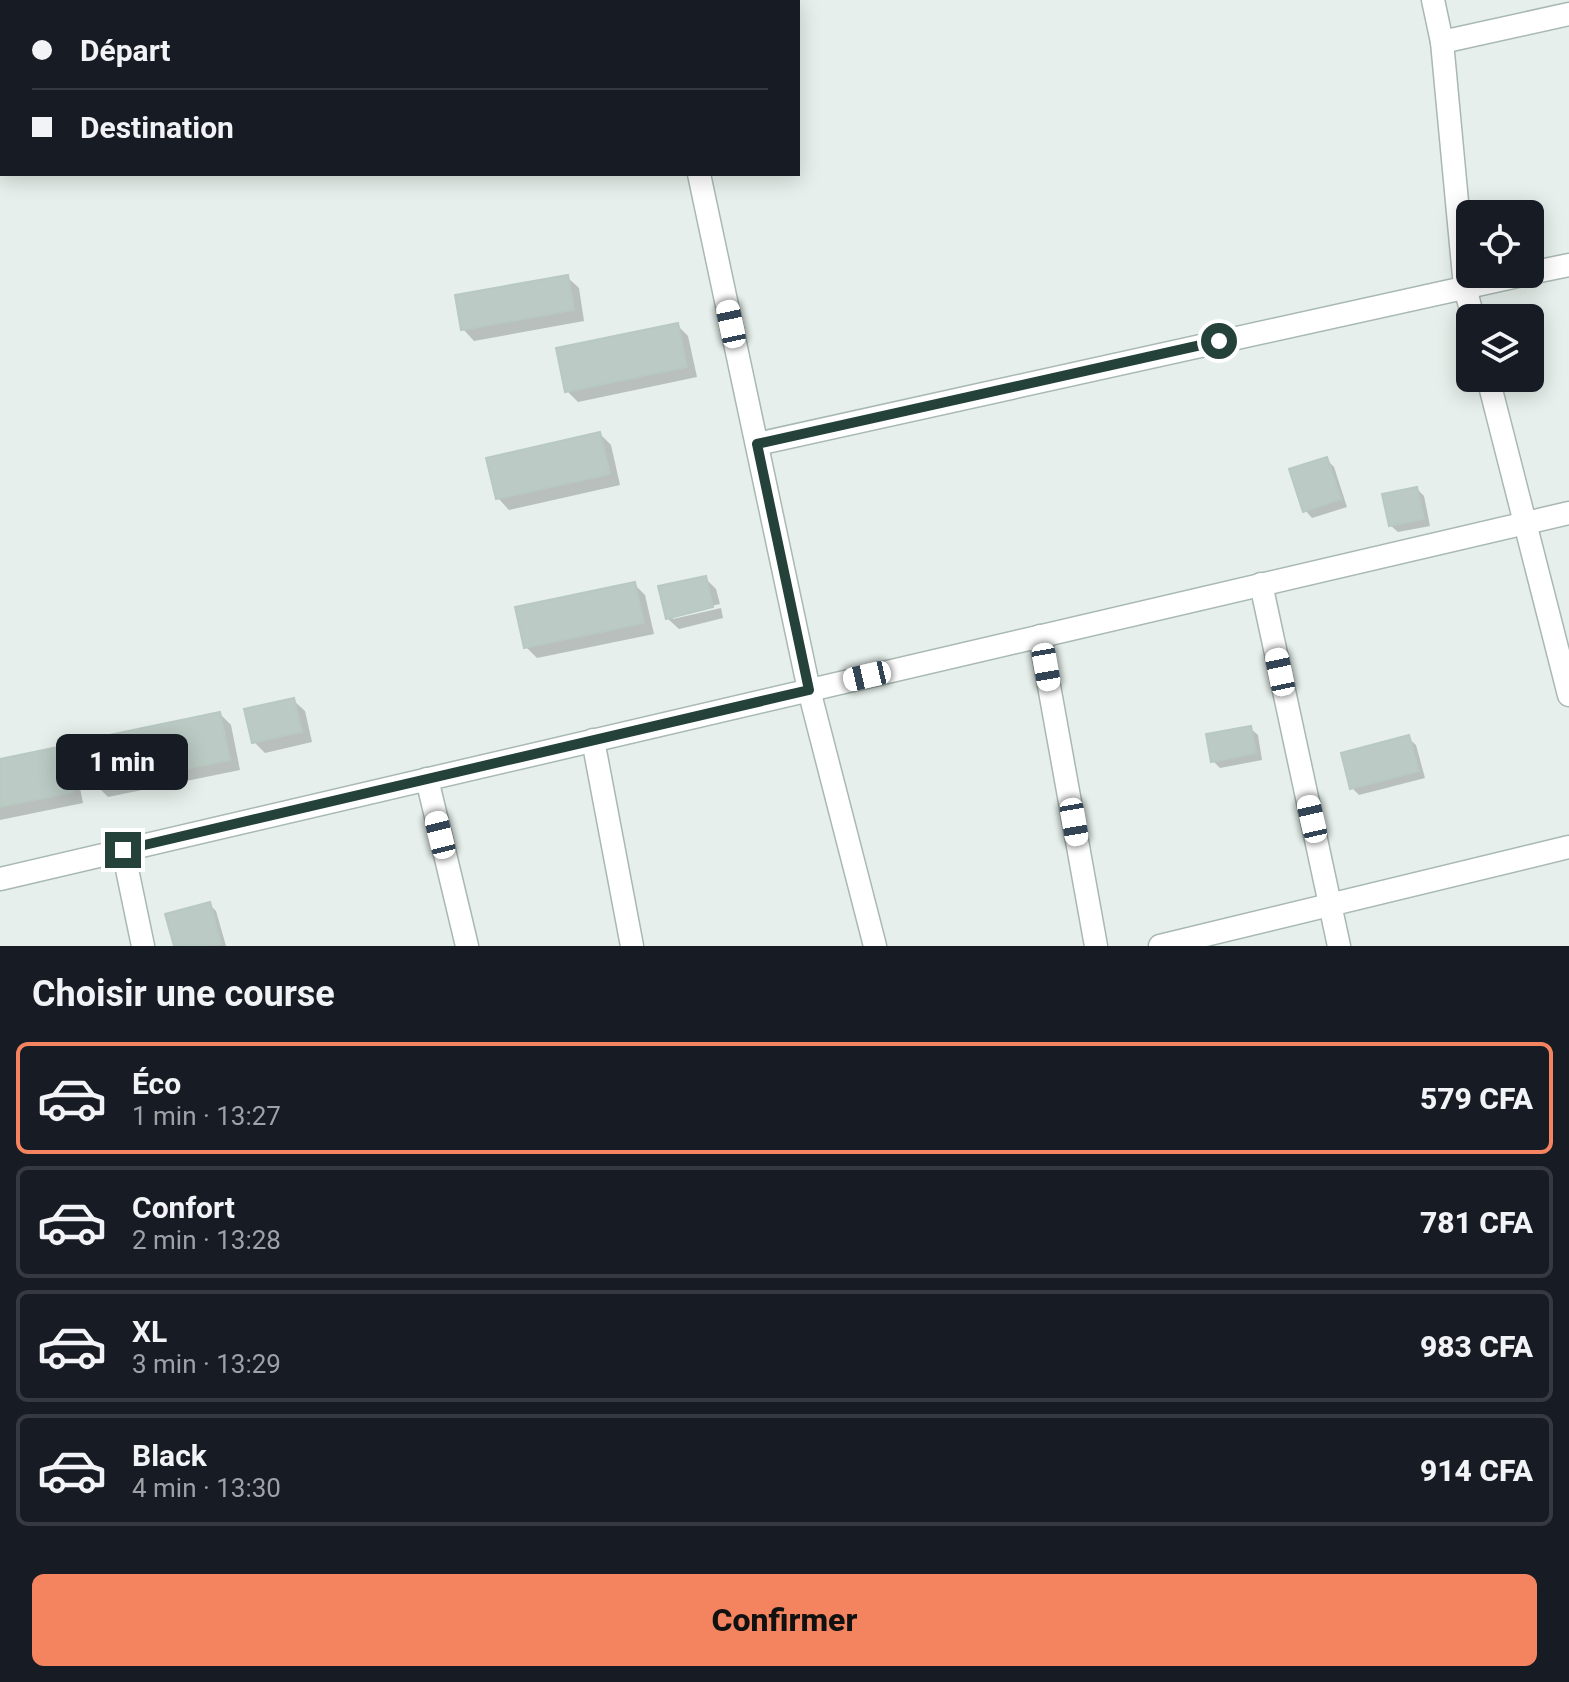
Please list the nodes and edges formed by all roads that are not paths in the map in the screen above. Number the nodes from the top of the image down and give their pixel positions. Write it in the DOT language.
graph roads {
  1 [pos="1433,0"];
  2 [pos="1569,14"];
  3 [pos="1442,42"];
  4 [pos="699,176"];
  5 [pos="1457,200"];
  6 [pos="1569,265"];
  7 [pos="1544,271"];
  8 [pos="1460,288"];
  9 [pos="1492,392"];
  10 [pos="757,444"];
  11 [pos="1569,513"];
  12 [pos="1525,524"];
  13 [pos="1261,584"];
  14 [pos="1040,636"];
  15 [pos="809,690"];
  16 [pos="1569,695"];
  17 [pos="593,740"];
  18 [pos="427,779"];
  19 [pos="1569,847"];
  20 [pos="123,850"];
  21 [pos="0,879"];
  22 [pos="1331,906"];
  23 [pos="143,946"];
  24 [pos="467,946"];
  25 [pos="632,946"];
  26 [pos="875,946"];
  27 [pos="1096,946"];
  28 [pos="1160,946"];
  29 [pos="1339,946"];
  1 -- 3 [label="street"];
  2 -- 3 [label="street"];
  3 -- 5 [label="street"];
  4 -- 10 [label="street"];
  6 -- 7 [label="street"];
  8 -- 10 [label="street"];
  9 -- 12 [label="street"];
  10 -- 15 [label="street"];
  11 -- 12 [label="street"];
  12 -- 13 [label="street"];
  12 -- 16 [label="street"];
  13 -- 14 [label="street"];
  13 -- 22 [label="street"];
  14 -- 15 [label="street"];
  14 -- 27 [label="street"];
  15 -- 17 [label="street"];
  15 -- 26 [label="street"];
  17 -- 18 [label="street"];
  17 -- 25 [label="street"];
  18 -- 20 [label="street"];
  18 -- 24 [label="street"];
  19 -- 22 [label="street"];
  20 -- 21 [label="street"];
  20 -- 23 [label="street"];
  22 -- 28 [label="street"];
  22 -- 29 [label="street"];
}
